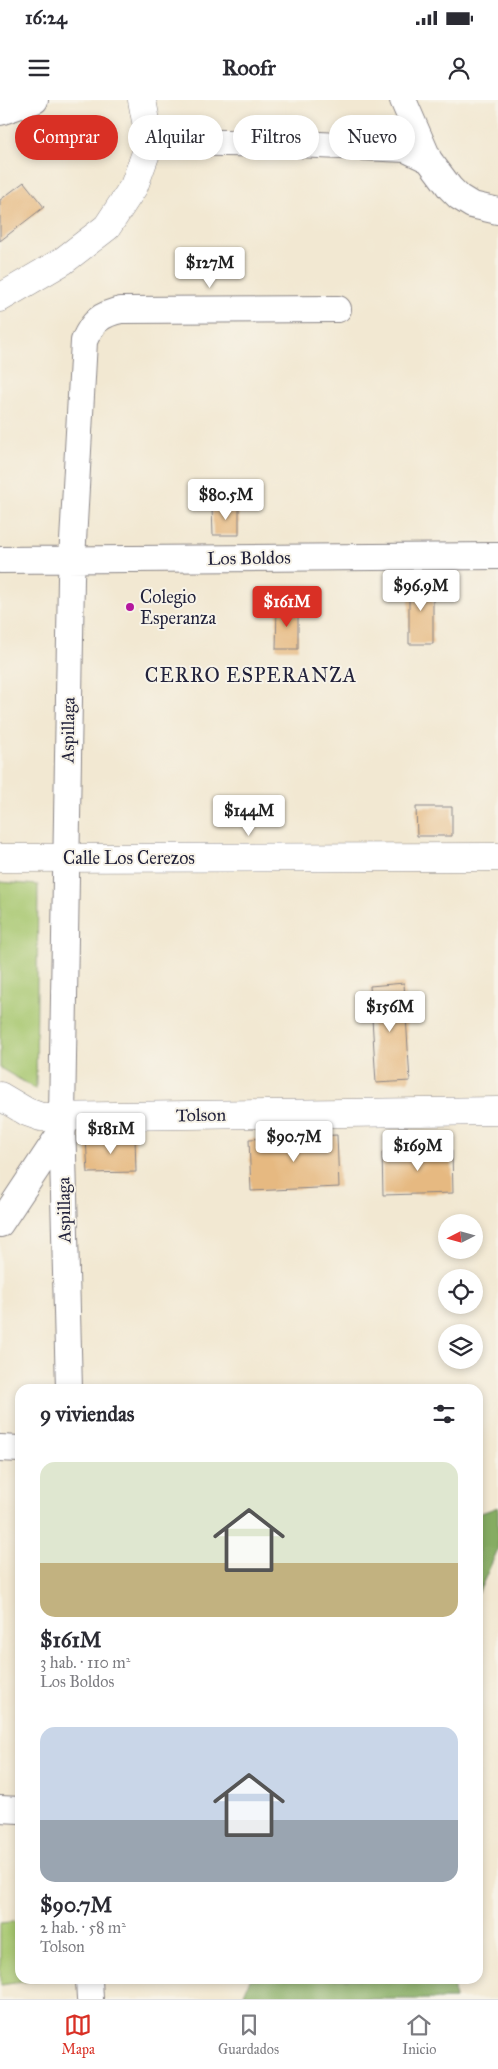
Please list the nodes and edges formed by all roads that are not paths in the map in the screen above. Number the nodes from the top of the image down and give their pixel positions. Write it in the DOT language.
graph roads {
  1 [pos="35,100"];
  2 [pos="142,100"];
  3 [pos="403,100"];
  4 [pos="0,112"];
  5 [pos="145,115"];
  6 [pos="223,143"];
  7 [pos="143,160"];
  8 [pos="430,160"];
  9 [pos="498,212"];
  10 [pos="0,298"];
  11 [pos="338,309"];
  12 [pos="498,556"];
  13 [pos="0,560"];
  14 [pos="72,560"];
  15 [pos="498,857"];
  16 [pos="0,858"];
  17 [pos="66,858"];
  18 [pos="0,1096"];
  19 [pos="498,1111"];
  20 [pos="62,1123"];
  21 [pos="0,1224"];
  22 [pos="69,1384"];
  23 [pos="0,1448"];
  24 [pos="15,1449"];
  25 [pos="0,1809"];
  26 [pos="15,1810"];
  27 [pos="89,1984"];
  28 [pos="90,1999"];
  1 -- 4 [label="street"];
  2 -- 5 [label="street"];
  3 -- 8 [label="street"];
  6 -- 8 [label="street"];
  7 -- 10 [label="street"];
  8 -- 9 [label="street"];
  11 -- 14 [label="street, Aspillaga"];
  12 -- 14 [label="street, Los Boldos"];
  13 -- 14 [label="street, Los Boldos"];
  14 -- 17 [label="street, Aspillaga"];
  15 -- 17 [label="street, Calle Los Cerezos"];
  16 -- 17 [label="street, Calle Los Cerezos"];
  17 -- 20 [label="street, Aspillaga"];
  18 -- 20 [label="street, Tolson"];
  19 -- 20 [label="street, Tolson"];
  20 -- 21 [label="street"];
  20 -- 22 [label="street, Aspillaga"];
  23 -- 24 [label="street"];
  25 -- 26 [label="street"];
  27 -- 28 [label="street"];
}
